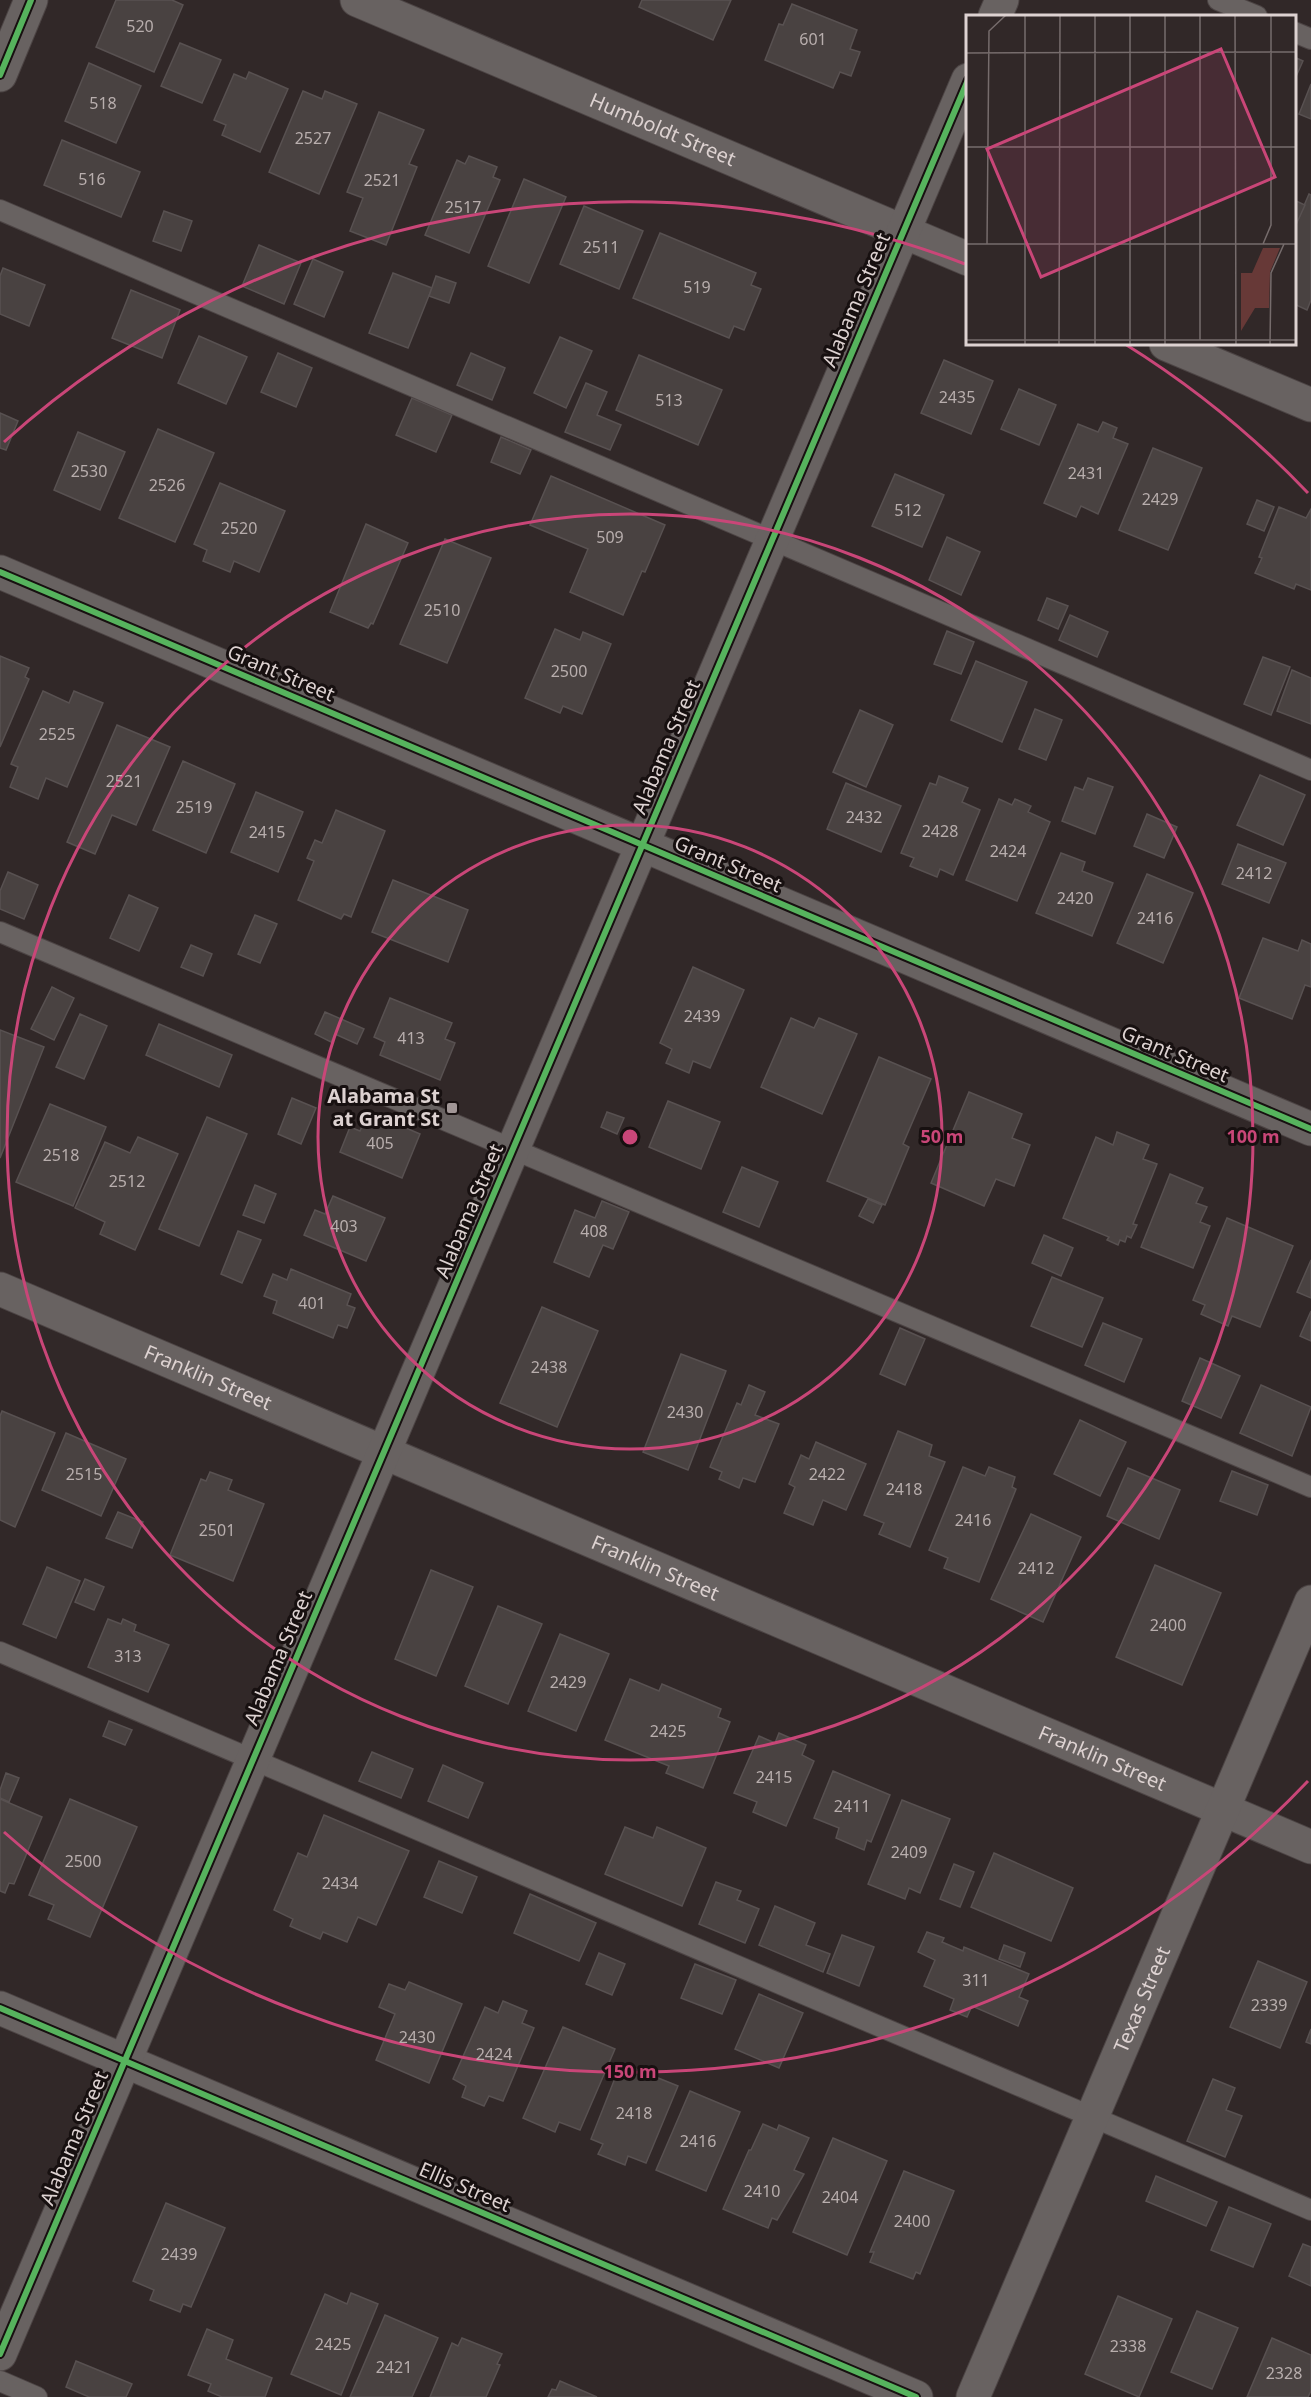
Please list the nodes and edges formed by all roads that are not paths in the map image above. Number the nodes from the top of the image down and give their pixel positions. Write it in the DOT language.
graph roads {
  1 [pos="32,0"];
  2 [pos="357,0"];
  3 [pos="1002,0"];
  4 [pos="1218,0"];
  5 [pos="995,15"];
  6 [pos="1255,15"];
  7 [pos="1296,33"];
  8 [pos="1311,39"];
  9 [pos="0,75"];
  10 [pos="966,85"];
  11 [pos="0,210"];
  12 [pos="903,232"];
  13 [pos="966,258"];
  14 [pos="1168,345"];
  15 [pos="1311,405"];
  16 [pos="772,540"];
  17 [pos="0,572"];
  18 [pos="1311,770"];
  19 [pos="642,845"];
  20 [pos="0,932"];
  21 [pos="1311,1129"];
  22 [pos="513,1149"];
  23 [pos="0,1289"];
  24 [pos="384,1452"];
  25 [pos="1311,1487"];
  26 [pos="1311,1602"];
  27 [pos="0,1652"];
  28 [pos="253,1760"];
  29 [pos="1223,1809"];
  30 [pos="1311,1847"];
  31 [pos="0,2008"];
  32 [pos="125,2061"];
  33 [pos="1092,2117"];
  34 [pos="1311,2210"];
  35 [pos="0,2354"];
  36 [pos="0,2381"];
  37 [pos="37,2397"];
  38 [pos="916,2397"];
  39 [pos="973,2397"];
  1 -- 9 [label="street"];
  2 -- 12 [label="street, Humboldt Street"];
  3 -- 5 [label="street"];
  4 -- 6 [label="lane"];
  7 -- 8 [label="lane"];
  10 -- 12 [label="street, Alabama Street"];
  11 -- 16 [label="lane"];
  12 -- 13 [label="street, Humboldt Street"];
  12 -- 16 [label="street, Alabama Street"];
  14 -- 15 [label="street"];
  16 -- 18 [label="lane"];
  16 -- 19 [label="street, Alabama Street"];
  17 -- 19 [label="street, Grant Street"];
  19 -- 21 [label="street, Grant Street"];
  19 -- 22 [label="street, Alabama Street"];
  20 -- 22 [label="lane"];
  22 -- 24 [label="street, Alabama Street"];
  22 -- 25 [label="lane"];
  23 -- 24 [label="street, Franklin Street"];
  24 -- 28 [label="street, Alabama Street"];
  24 -- 29 [label="street, Franklin Street"];
  26 -- 29 [label="street, Texas Street"];
  27 -- 28 [label="lane"];
  28 -- 32 [label="street, Alabama Street"];
  28 -- 33 [label="lane"];
  29 -- 30 [label="street, Franklin Street"];
  29 -- 33 [label="street, Texas Street"];
  31 -- 32 [label="street, Ellis Street"];
  32 -- 35 [label="street, Alabama Street"];
  32 -- 38 [label="street, Ellis Street"];
  33 -- 34 [label="lane"];
  33 -- 39 [label="street, Texas Street"];
  36 -- 37 [label="lane"];
}
